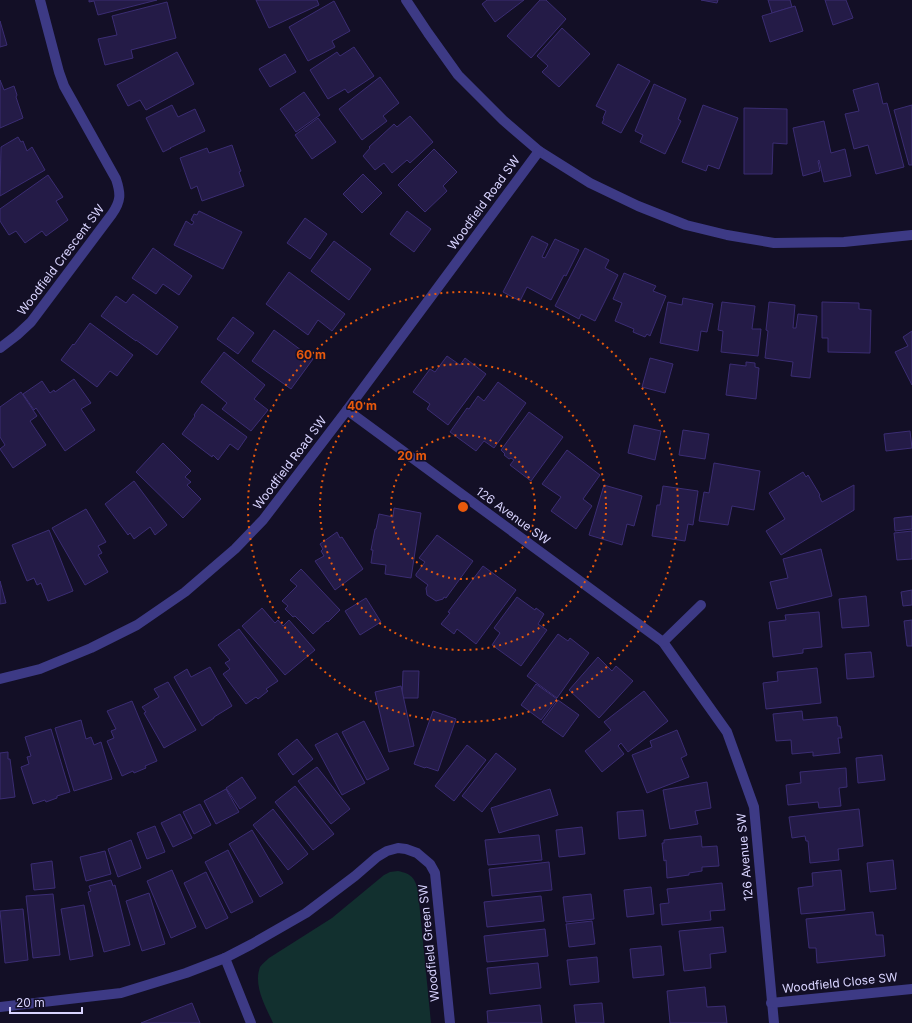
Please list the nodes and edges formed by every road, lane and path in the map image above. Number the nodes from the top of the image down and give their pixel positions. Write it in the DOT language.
graph roads {
  1 [pos="40,0"];
  2 [pos="406,0"];
  3 [pos="539,151"];
  4 [pos="912,234"];
  5 [pos="0,348"];
  6 [pos="347,410"];
  7 [pos="701,605"];
  8 [pos="663,642"];
  9 [pos="0,679"];
  10 [pos="225,958"];
  11 [pos="912,989"];
  12 [pos="771,1003"];
  13 [pos="0,1007"];
  14 [pos="251,1023"];
  15 [pos="450,1023"];
  16 [pos="774,1023"];
  1 -- 5 [label="street, Woodfield Crescent SW"];
  2 -- 3 [label="street"];
  3 -- 4 [label="street"];
  3 -- 6 [label="street, Woodfield Road SW"];
  6 -- 8 [label="street, 126 Avenue SW"];
  6 -- 9 [label="street, Woodfield Road SW"];
  7 -- 8 [label="street"];
  8 -- 12 [label="street, 126 Avenue SW"];
  10 -- 13 [label="street, Woodfield Green SW"];
  10 -- 14 [label="street"];
  10 -- 15 [label="street, Woodfield Green SW"];
  11 -- 12 [label="street, Woodfield Close SW"];
  12 -- 16 [label="street, 126 Avenue SW"];
}
